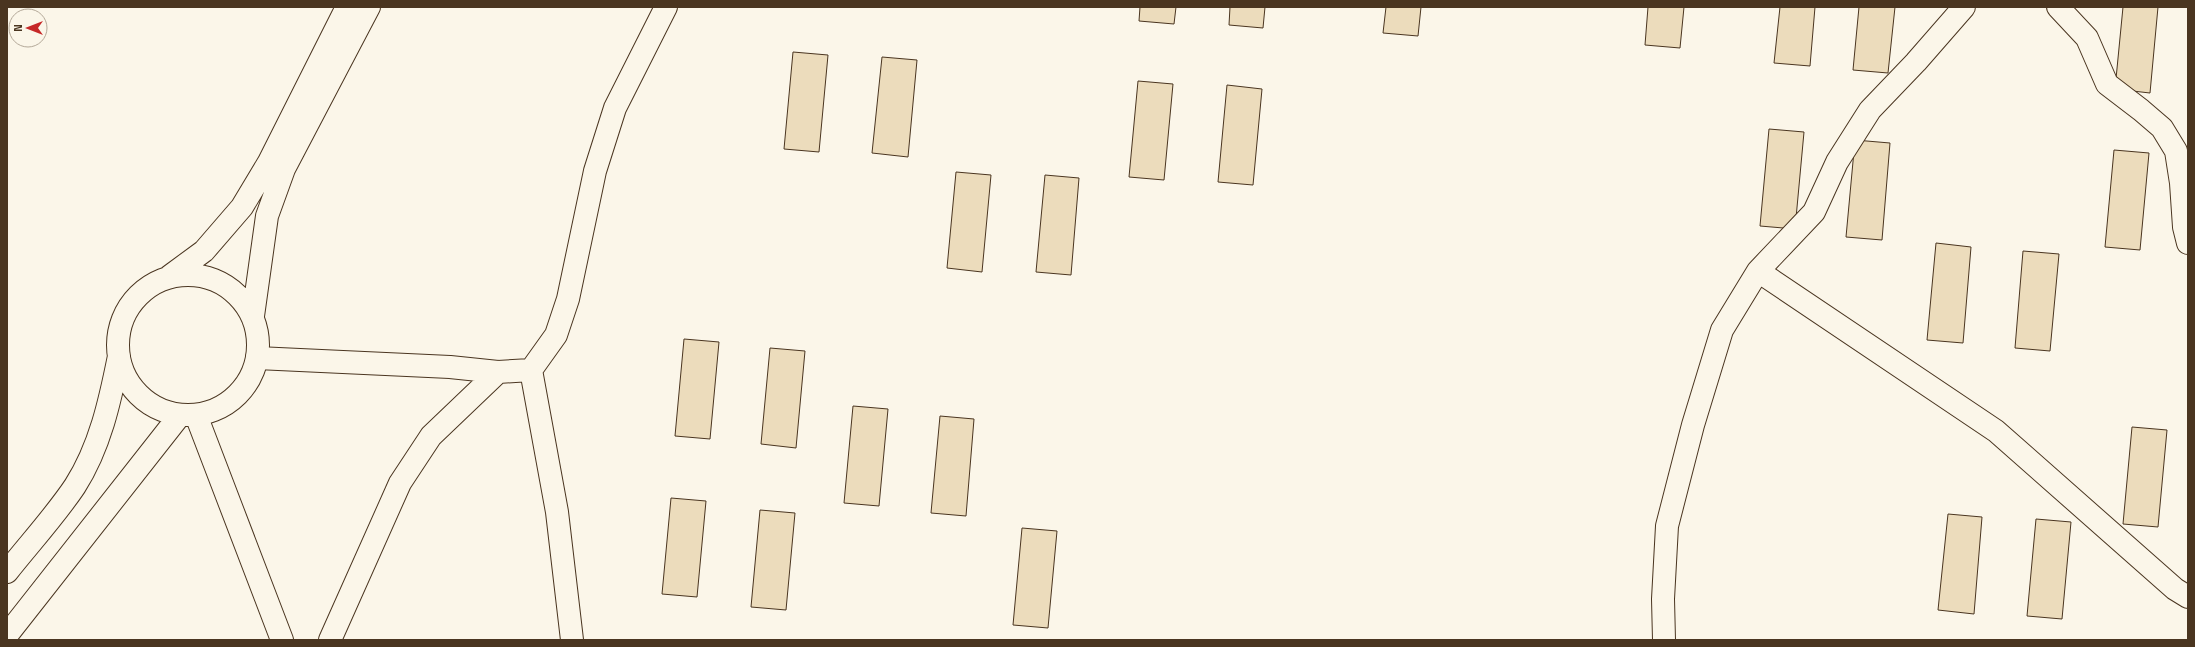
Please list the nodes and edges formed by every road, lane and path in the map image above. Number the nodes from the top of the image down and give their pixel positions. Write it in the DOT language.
graph roads {
  1 [pos="347,7"];
  2 [pos="369,7"];
  3 [pos="666,7"];
  4 [pos="1964,7"];
  5 [pos="2058,7"];
  6 [pos="2188,242"];
  7 [pos="1758,271"];
  8 [pos="169,277"];
  9 [pos="253,316"];
  10 [pos="119,356"];
  11 [pos="257,358"];
  12 [pos="532,370"];
  13 [pos="498,372"];
  14 [pos="188,415"];
  15 [pos="7,572"];
  16 [pos="2188,597"];
  17 [pos="7,635"];
  18 [pos="282,640"];
  19 [pos="330,640"];
  20 [pos="572,640"];
  21 [pos="1664,640"];
  1 -- 8 [label="street"];
  2 -- 9 [label="street"];
  3 -- 12 [label="street"];
  4 -- 7 [label="street"];
  5 -- 6 [label="street"];
  7 -- 16 [label="street"];
  7 -- 21 [label="street"];
  8 -- 9 [label="street"];
  8 -- 10 [label="street"];
  9 -- 11 [label="street"];
  10 -- 14 [label="street"];
  10 -- 15 [label="street"];
  11 -- 13 [label="street"];
  11 -- 14 [label="street"];
  12 -- 13 [label="street"];
  12 -- 20 [label="street"];
  13 -- 19 [label="street"];
  14 -- 17 [label="street"];
  14 -- 18 [label="street"];
}
